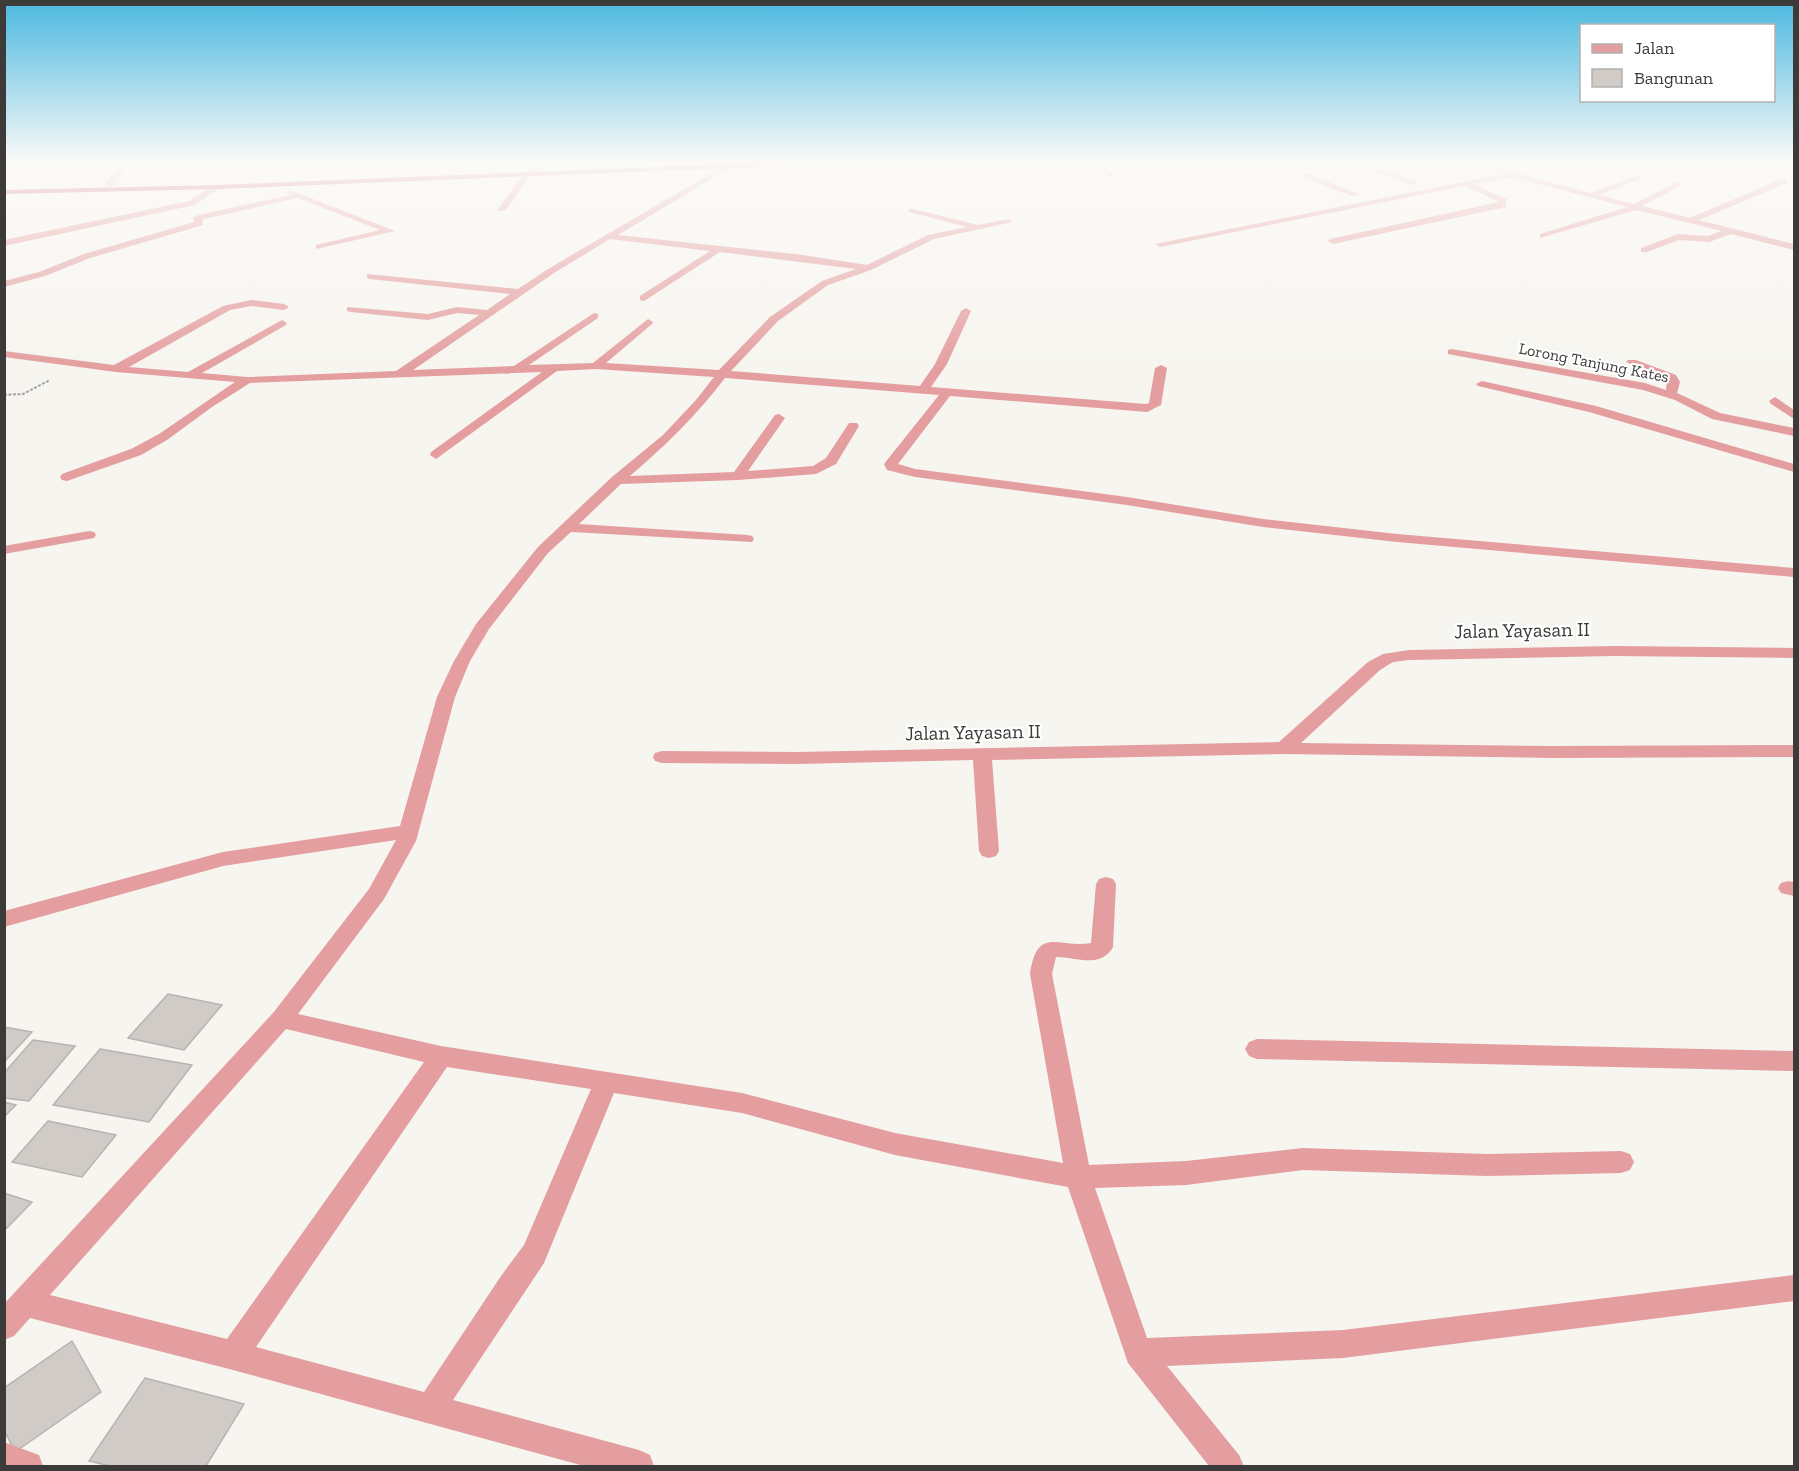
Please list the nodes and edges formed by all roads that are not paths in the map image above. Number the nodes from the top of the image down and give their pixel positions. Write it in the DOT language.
graph roads {
  1 [pos="59,232"];
  2 [pos="171,232"];
  3 [pos="387,232"];
  4 [pos="620,232"];
  5 [pos="959,232"];
  6 [pos="1223,232"];
  7 [pos="1377,232"];
  8 [pos="1558,232"];
  9 [pos="1723,232"];
  10 [pos="1727,233"];
  11 [pos="1544,236"];
  12 [pos="611,237"];
  13 [pos="1333,241"];
  14 [pos="4,243"];
  15 [pos="1160,244"];
  16 [pos="319,247"];
  17 [pos="1794,247"];
  18 [pos="713,249"];
  19 [pos="1644,250"];
  20 [pos="868,268"];
  21 [pos="370,276"];
  22 [pos="4,284"];
  23 [pos="520,292"];
  24 [pos="644,298"];
  25 [pos="284,307"];
  26 [pos="351,309"];
  27 [pos="966,311"];
  28 [pos="489,313"];
  29 [pos="594,316"];
  30 [pos="648,322"];
  31 [pos="282,323"];
  32 [pos="1452,352"];
  33 [pos="4,354"];
  34 [pos="1632,362"];
  35 [pos="596,366"];
  36 [pos="518,368"];
  37 [pos="1161,368"];
  38 [pos="116,369"];
  39 [pos="553,369"];
  40 [pos="722,374"];
  41 [pos="189,375"];
  42 [pos="398,375"];
  43 [pos="247,380"];
  44 [pos="1482,384"];
  45 [pos="936,391"];
  46 [pos="1671,394"];
  47 [pos="1775,401"];
  48 [pos="1794,415"];
  49 [pos="778,418"];
  50 [pos="853,426"];
  51 [pos="1794,432"];
  52 [pos="435,455"];
  53 [pos="1794,468"];
  54 [pos="738,476"];
  55 [pos="67,477"];
  56 [pos="616,480"];
  57 [pos="567,527"];
  58 [pos="89,535"];
  59 [pos="747,539"];
  60 [pos="4,550"];
  61 [pos="1794,573"];
  62 [pos="1794,653"];
  63 [pos="1284,748"];
  64 [pos="1794,751"];
  65 [pos="982,755"];
  66 [pos="662,757"];
  67 [pos="408,832"];
  68 [pos="989,851"];
  69 [pos="1106,884"];
  70 [pos="4,919"];
  71 [pos="281,1019"];
  72 [pos="1257,1049"];
  73 [pos="441,1056"];
  74 [pos="1794,1061"];
  75 [pos="606,1083"];
  76 [pos="1621,1162"];
  77 [pos="1078,1178"];
  78 [pos="1794,1288"];
  79 [pos="25,1303"];
  80 [pos="4,1326"];
  81 [pos="1138,1353"];
  82 [pos="233,1355"];
  83 [pos="430,1409"];
  84 [pos="4,1457"];
  85 [pos="28,1467"];
  86 [pos="639,1467"];
  87 [pos="1228,1467"];
  1 -- 14 [label="street"];
  2 -- 22 [label="street"];
  3 -- 16 [label="street"];
  4 -- 12 [label="street"];
  5 -- 20 [label="street"];
  6 -- 15 [label="street"];
  7 -- 13 [label="street"];
  8 -- 11 [label="street"];
  9 -- 10 [label="street"];
  10 -- 17 [label="street"];
  10 -- 19 [label="street"];
  12 -- 18 [label="street"];
  12 -- 23 [label="street"];
  18 -- 20 [label="street"];
  18 -- 24 [label="street"];
  20 -- 40 [label="street"];
  21 -- 23 [label="street"];
  23 -- 28 [label="street"];
  25 -- 38 [label="street"];
  26 -- 28 [label="street"];
  27 -- 45 [label="street"];
  28 -- 42 [label="street"];
  29 -- 36 [label="street"];
  30 -- 35 [label="street"];
  31 -- 41 [label="street"];
  32 -- 46 [label="street, Lorong Tanjung Kates"];
  33 -- 38 [label="street"];
  34 -- 46 [label="street"];
  35 -- 39 [label="street"];
  35 -- 40 [label="street"];
  36 -- 39 [label="street"];
  36 -- 42 [label="street"];
  37 -- 45 [label="street"];
  38 -- 41 [label="street"];
  39 -- 52 [label="street"];
  40 -- 45 [label="street"];
  40 -- 56 [label="street"];
  41 -- 43 [label="street"];
  42 -- 43 [label="street"];
  43 -- 55 [label="street"];
  44 -- 53 [label="street"];
  45 -- 61 [label="street"];
  46 -- 51 [label="street, Lorong Tanjung Kates"];
  47 -- 48 [label="street"];
  49 -- 54 [label="street"];
  50 -- 54 [label="street"];
  54 -- 56 [label="street"];
  56 -- 57 [label="street"];
  57 -- 59 [label="street"];
  57 -- 67 [label="street"];
  58 -- 60 [label="street"];
  62 -- 63 [label="street, Jalan Yayasan II"];
  63 -- 64 [label="street, Jalan Yayasan II"];
  63 -- 65 [label="street, Jalan Yayasan II"];
  65 -- 66 [label="street, Jalan Yayasan II"];
  65 -- 68 [label="street"];
  67 -- 70 [label="street"];
  67 -- 71 [label="street"];
  69 -- 77 [label="street"];
  71 -- 73 [label="street"];
  71 -- 79 [label="street"];
  72 -- 74 [label="street"];
  73 -- 75 [label="street"];
  73 -- 82 [label="street"];
  75 -- 77 [label="street"];
  75 -- 83 [label="street"];
  76 -- 77 [label="street"];
  77 -- 81 [label="street"];
  78 -- 81 [label="street"];
  79 -- 80 [label="street"];
  79 -- 82 [label="street"];
  81 -- 87 [label="street"];
  82 -- 83 [label="street"];
  83 -- 86 [label="street"];
  84 -- 85 [label="street"];
}
